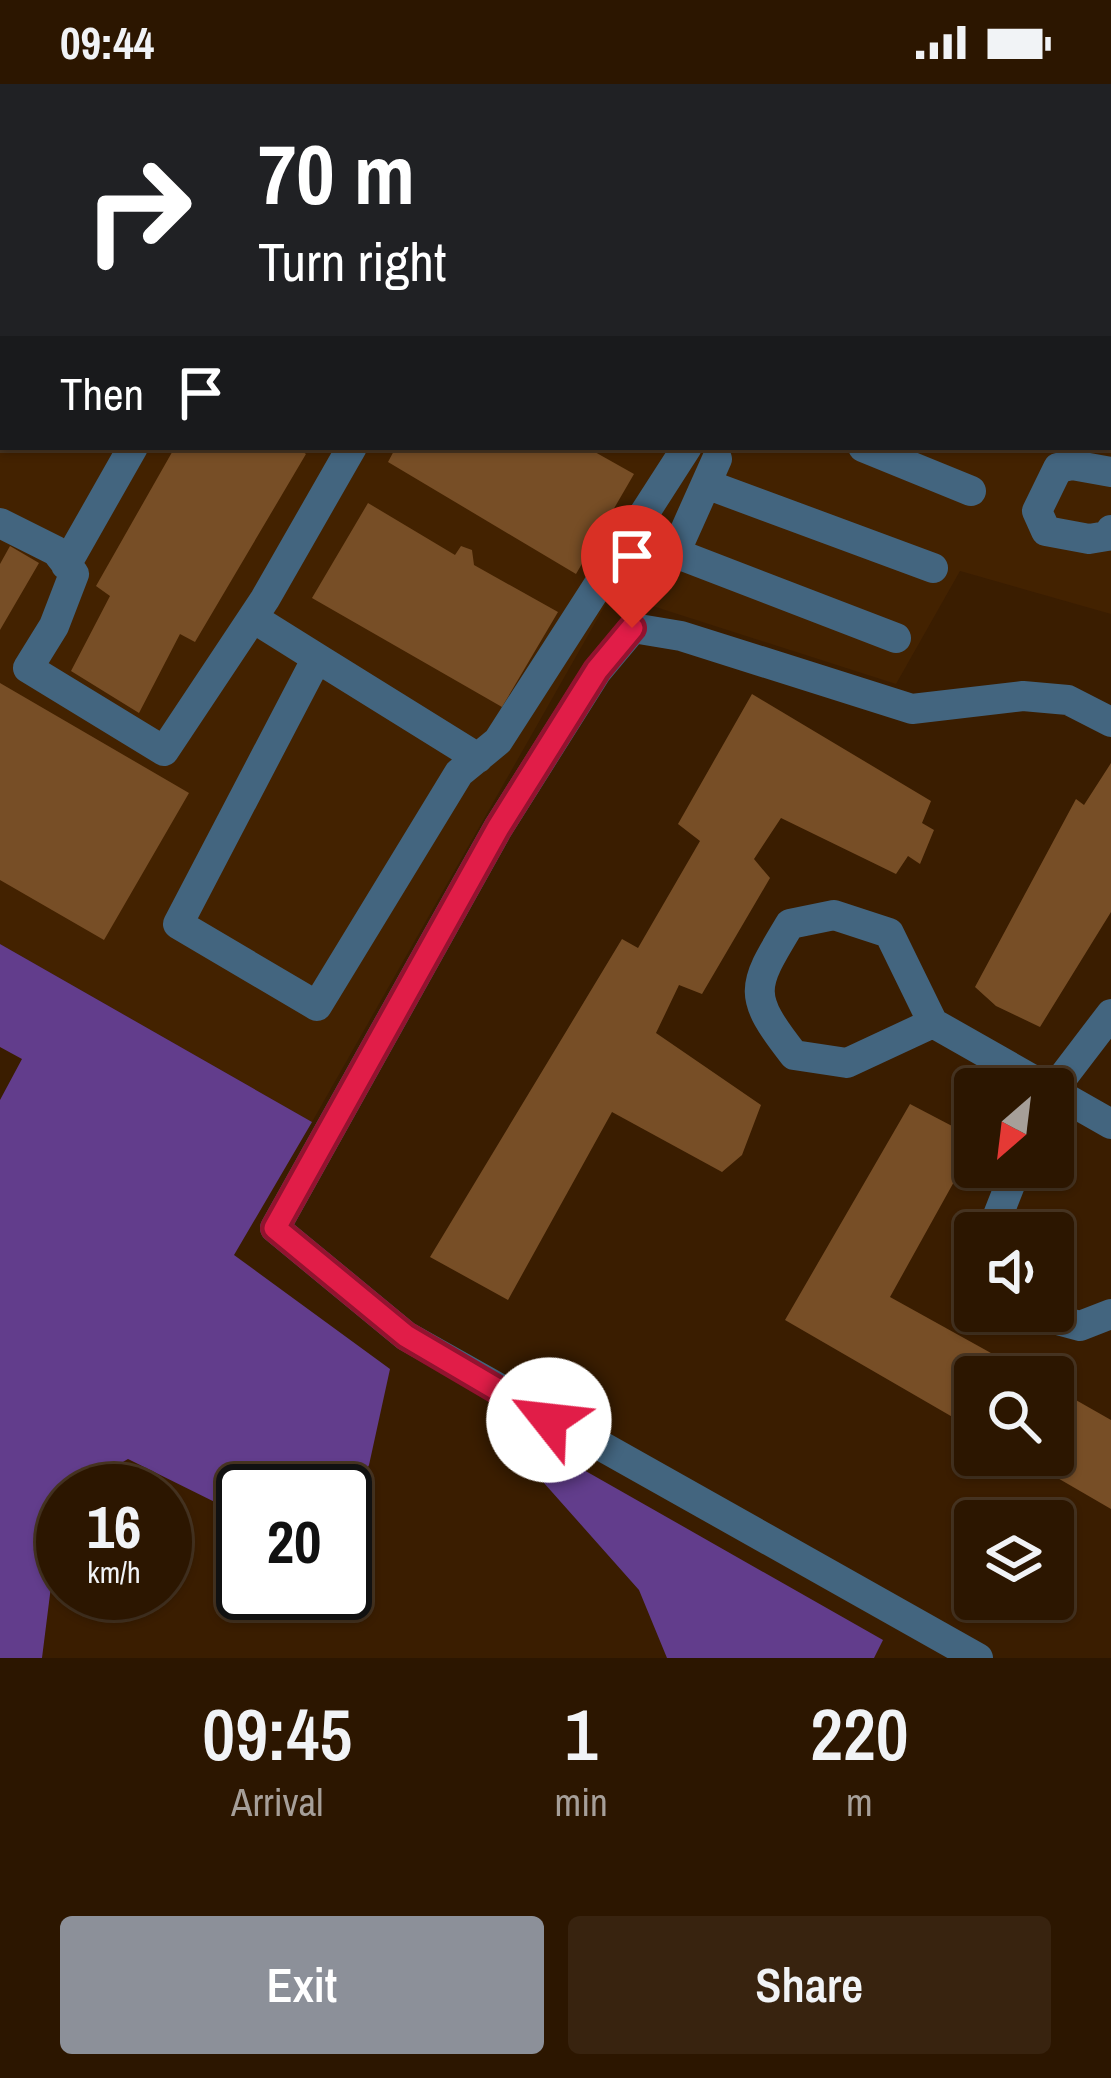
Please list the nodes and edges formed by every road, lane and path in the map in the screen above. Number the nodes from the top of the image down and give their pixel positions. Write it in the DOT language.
graph roads {
  1 [pos="131,450"];
  2 [pos="350,450"];
  3 [pos="870,450"];
  4 [pos="704,457"];
  5 [pos="1111,472"];
  6 [pos="971,491"];
  7 [pos="0,524"];
  8 [pos="1111,530"];
  9 [pos="66,565"];
  10 [pos="933,568"];
  11 [pos="253,618"];
  12 [pos="896,638"];
  13 [pos="317,658"];
  14 [pos="1111,722"];
  15 [pos="478,758"];
  16 [pos="1111,1014"];
  17 [pos="933,1023"];
  18 [pos="1013,1068"];
  19 [pos="1069,1068"];
  20 [pos="1074,1103"];
  21 [pos="1111,1124"];
  22 [pos="1111,1314"];
  23 [pos="1074,1324"];
  24 [pos="978,1658"];
  1 -- 9 [label="lane"];
  2 -- 11 [label="lane"];
  3 -- 6 [label="lane"];
  4 -- 10 [label="lane"];
  4 -- 12 [label="lane"];
  4 -- 15 [label="lane"];
  5 -- 8 [label="lane"];
  7 -- 9 [label="lane"];
  9 -- 11 [label="lane"];
  11 -- 13 [label="lane"];
  13 -- 15 [label="lane"];
  13 -- 15 [label="lane"];
  14 -- 24 [label="lane"];
  16 -- 19 [label="lane"];
  17 -- 17 [label="lane"];
  17 -- 18 [label="lane"];
  20 -- 21 [label="lane"];
  22 -- 23 [label="lane"];
}
